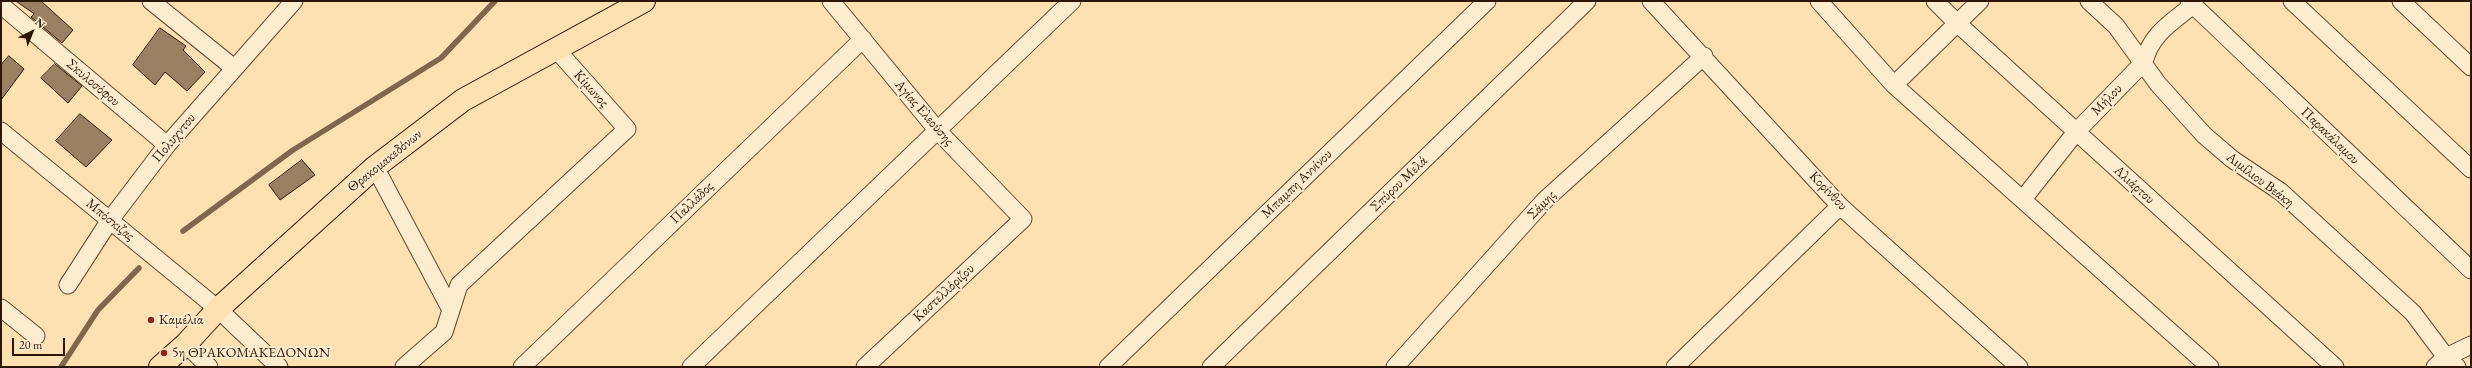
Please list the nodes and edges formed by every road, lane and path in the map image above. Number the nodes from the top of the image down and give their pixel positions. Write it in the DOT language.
graph roads {
  1 [pos="151,1"];
  2 [pos="294,1"];
  3 [pos="644,1"];
  4 [pos="831,1"];
  5 [pos="1072,1"];
  6 [pos="1487,1"];
  7 [pos="1588,1"];
  8 [pos="1652,1"];
  9 [pos="1819,1"];
  10 [pos="1935,1"];
  11 [pos="1980,1"];
  12 [pos="2089,1"];
  13 [pos="2292,1"];
  14 [pos="2401,1"];
  15 [pos="2191,3"];
  16 [pos="1,5"];
  17 [pos="1957,24"];
  18 [pos="863,39"];
  19 [pos="556,49"];
  20 [pos="1704,56"];
  21 [pos="2144,62"];
  22 [pos="2471,67"];
  23 [pos="234,68"];
  24 [pos="1894,85"];
  25 [pos="1,131"];
  26 [pos="938,131"];
  27 [pos="2076,132"];
  28 [pos="167,145"];
  29 [pos="374,167"];
  30 [pos="2471,169"];
  31 [pos="2023,200"];
  32 [pos="1840,206"];
  33 [pos="1023,219"];
  34 [pos="110,220"];
  35 [pos="2471,270"];
  36 [pos="68,285"];
  37 [pos="1,308"];
  38 [pos="218,309"];
  39 [pos="451,310"];
  40 [pos="36,336"];
  41 [pos="186,344"];
  42 [pos="2471,345"];
  43 [pos="2446,364"];
  44 [pos="160,367"];
  45 [pos="209,367"];
  46 [pos="279,367"];
  47 [pos="404,367"];
  48 [pos="522,367"];
  49 [pos="691,367"];
  50 [pos="866,367"];
  51 [pos="1108,367"];
  52 [pos="1211,367"];
  53 [pos="1395,367"];
  54 [pos="1675,367"];
  55 [pos="2018,367"];
  56 [pos="2210,367"];
  57 [pos="2335,367"];
  1 -- 23 [label="street"];
  2 -- 23 [label="street, Πολυχντου"];
  3 -- 19 [label="main road, Θρακομακεδόνων"];
  4 -- 18 [label="street, Αγίας Ελεούσης"];
  5 -- 26 [label="street"];
  6 -- 51 [label="street, Μπαμπη Αννίνου"];
  7 -- 52 [label="street, Σπύρου Μελά"];
  8 -- 20 [label="street, Κορίνθου"];
  9 -- 24 [label="street"];
  10 -- 17 [label="street, Αλιάρτου"];
  11 -- 17 [label="street"];
  12 -- 21 [label="street, Αιμίλιου Βεάκη"];
  13 -- 30 [label="street"];
  14 -- 22 [label="street"];
  15 -- 21 [label="street, Μήλου"];
  15 -- 35 [label="street, Παρακάλαμου"];
  16 -- 28 [label="street, Σκυλοσόφου"];
  17 -- 24 [label="street"];
  17 -- 27 [label="street, Αλιάρτου"];
  18 -- 26 [label="street, Αγίας Ελεούσης"];
  18 -- 48 [label="street, Παλλάδος"];
  19 -- 29 [label="main road, Θρακομακεδόνων"];
  19 -- 39 [label="street, Κίμωνος"];
  20 -- 32 [label="street, Κορίνθου"];
  20 -- 53 [label="street, Σάμης"];
  21 -- 27 [label="street, Μήλου"];
  21 -- 43 [label="street, Αιμίλιου Βεάκη"];
  23 -- 28 [label="street, Πολυχντου"];
  24 -- 31 [label="street"];
  25 -- 34 [label="street, Μπόσκιζας"];
  26 -- 33 [label="street, Αγίας Ελεούσης"];
  26 -- 49 [label="street"];
  27 -- 31 [label="street, Μήλου"];
  27 -- 57 [label="street, Αλιάρτου"];
  28 -- 34 [label="street, Πολυχντου"];
  29 -- 38 [label="main road, Θρακομακεδόνων"];
  29 -- 39 [label="street"];
  31 -- 56 [label="street"];
  32 -- 54 [label="street"];
  32 -- 55 [label="street, Κορίνθου"];
  33 -- 50 [label="street, Καστελλόριζου"];
  34 -- 36 [label="street, Πολυχντου"];
  34 -- 38 [label="street, Μπόσκιζας"];
  37 -- 40 [label="street"];
  38 -- 41 [label="main road, Θρακομακεδόνων"];
  38 -- 46 [label="street, Μπόσκιζας"];
  39 -- 47 [label="street"];
  41 -- 44 [label="main road, Θρακομακεδόνων"];
  41 -- 45 [label="street"];
  42 -- 43 [label="street"];
}
